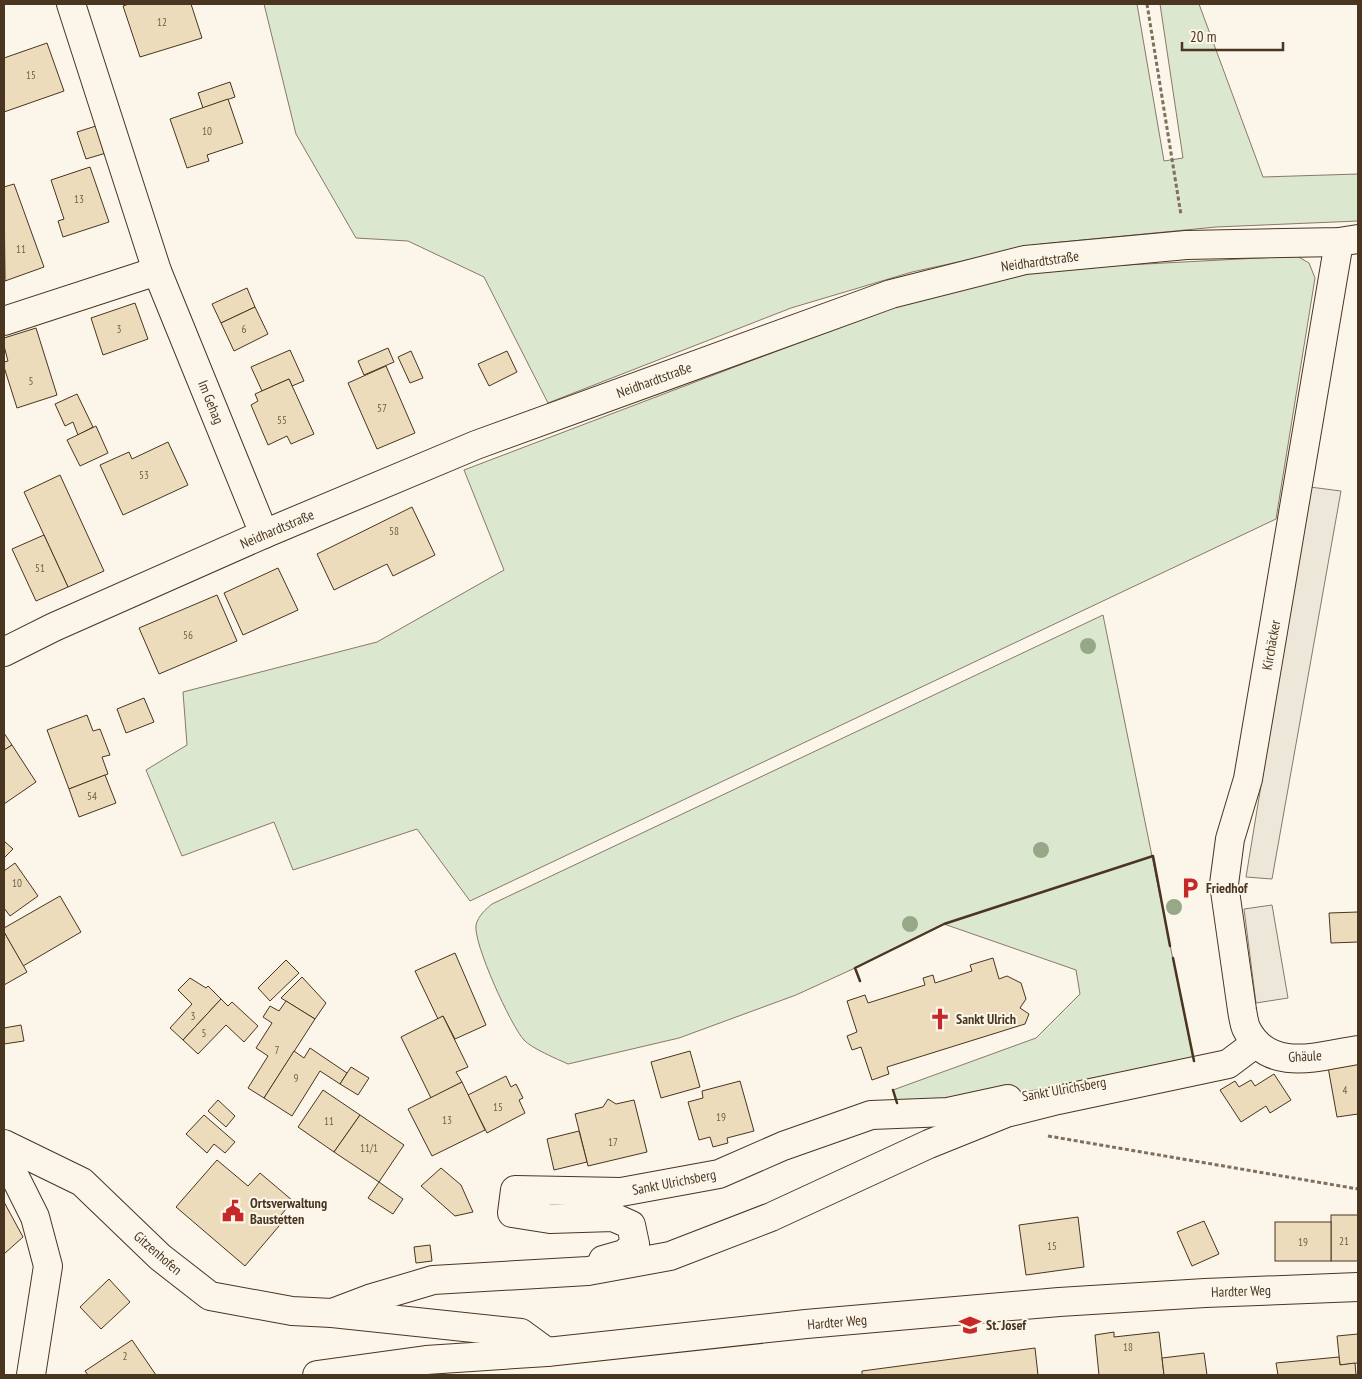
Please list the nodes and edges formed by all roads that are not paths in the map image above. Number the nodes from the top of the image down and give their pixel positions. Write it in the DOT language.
graph roads {
  1 [pos="71,4"];
  2 [pos="1349,241"];
  3 [pos="157,270"];
  4 [pos="4,321"];
  5 [pos="264,534"];
  6 [pos="4,652"];
  7 [pos="1256,1043"];
  8 [pos="1358,1050"];
  9 [pos="1170,1078"];
  10 [pos="4,1144"];
  11 [pos="4,1155"];
  12 [pos="513,1275"];
  13 [pos="1358,1287"];
  14 [pos="332,1312"];
  15 [pos="547,1352"];
  16 [pos="31,1375"];
  17 [pos="317,1375"];
  1 -- 3 [label="street, Im Gehag"];
  2 -- 5 [label="street, Neidhardtstraße"];
  2 -- 7 [label="street, Kirchäcker"];
  3 -- 4 [label="street"];
  3 -- 5 [label="street, Im Gehag"];
  5 -- 6 [label="street, Neidhardtstraße"];
  7 -- 8 [label="street, Ghäule"];
  7 -- 9 [label="street, Sankt Ulrichsberg"];
  9 -- 12 [label="street, Sankt Ulrichsberg"];
  9 -- 12 [label="street, Sankt Ulrichsberg"];
  10 -- 14 [label="street, Gitzenhofen"];
  11 -- 16 [label="street"];
  12 -- 14 [label="street, Sankt Ulrichsberg"];
  13 -- 15 [label="street, Hardter Weg"];
  14 -- 15 [label="street"];
  15 -- 17 [label="street, Hardter Weg"];
}
